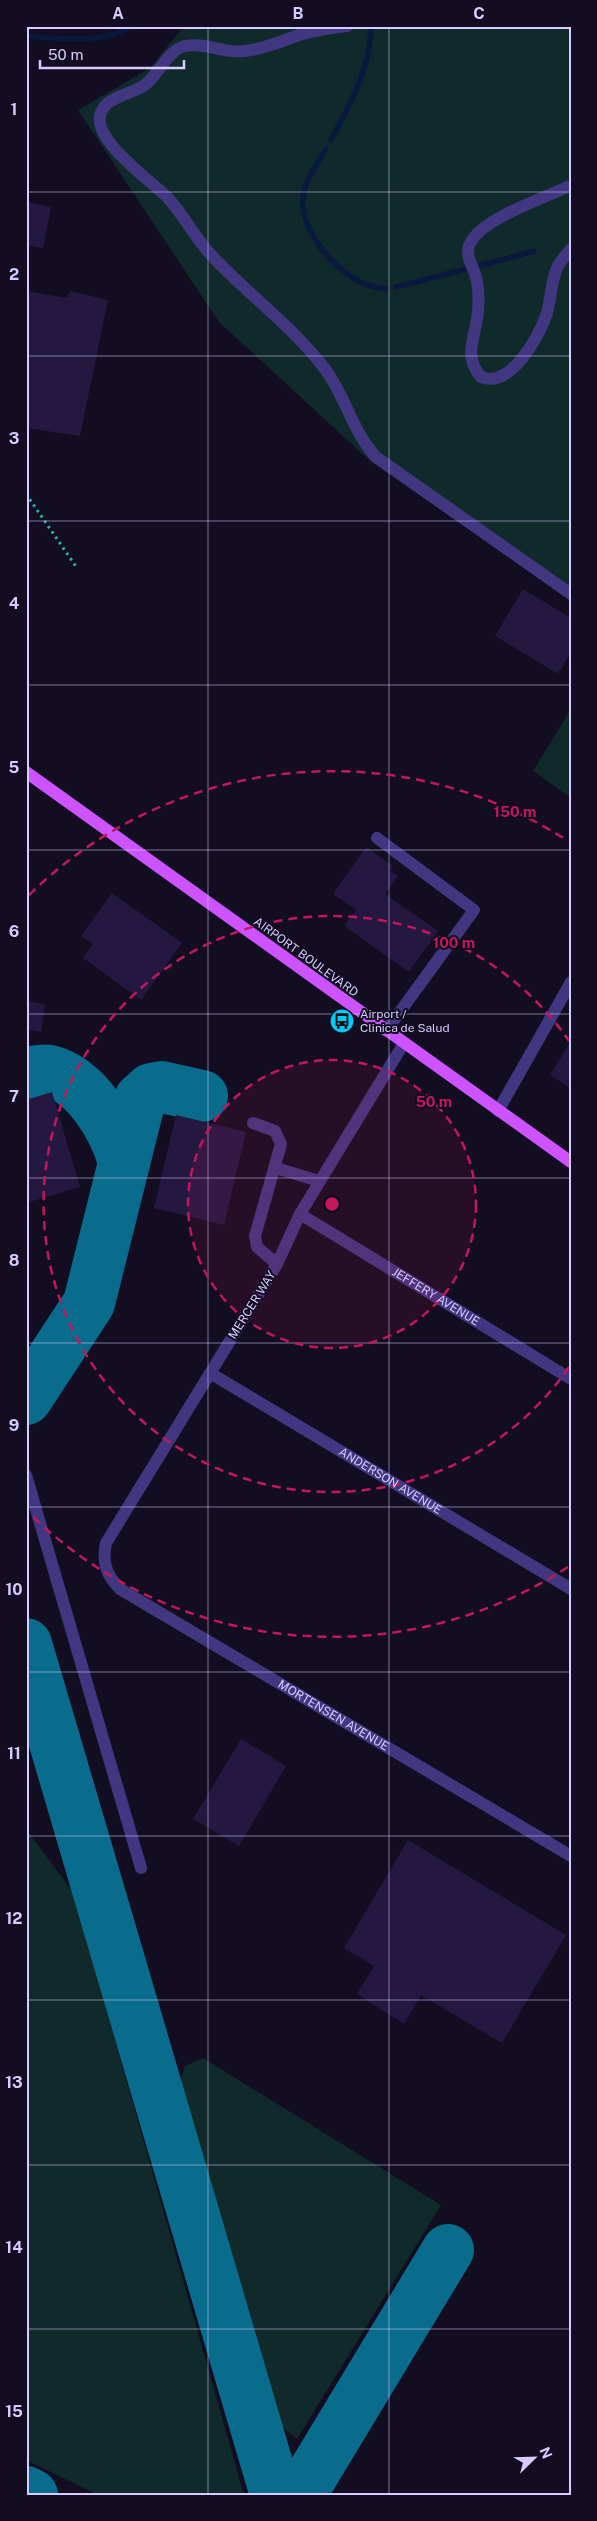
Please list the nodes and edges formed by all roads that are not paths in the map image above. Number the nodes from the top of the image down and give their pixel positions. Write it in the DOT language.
graph roads {
  1 [pos="347,26"];
  2 [pos="567,187"];
  3 [pos="571,249"];
  4 [pos="571,594"];
  5 [pos="26,772"];
  6 [pos="377,838"];
  7 [pos="571,982"];
  8 [pos="386,1031"];
  9 [pos="404,1043"];
  10 [pos="498,1111"];
  11 [pos="254,1123"];
  12 [pos="571,1162"];
  13 [pos="276,1168"];
  14 [pos="319,1180"];
  15 [pos="300,1214"];
  16 [pos="277,1264"];
  17 [pos="210,1373"];
  18 [pos="571,1379"];
  19 [pos="26,1475"];
  20 [pos="105,1567"];
  21 [pos="571,1589"];
  22 [pos="571,1856"];
  23 [pos="141,1868"];
  1 -- 4 [label="street"];
  2 -- 3 [label="street"];
  5 -- 8 [label="main road, AIRPORT BOULEVARD"];
  6 -- 8 [label="street"];
  7 -- 10 [label="street"];
  8 -- 9 [label="main road, AIRPORT BOULEVARD"];
  9 -- 10 [label="main road, AIRPORT BOULEVARD"];
  9 -- 14 [label="street, MERCER WAY"];
  10 -- 12 [label="main road, AIRPORT BOULEVARD"];
  11 -- 13 [label="street"];
  13 -- 14 [label="street"];
  13 -- 16 [label="street"];
  14 -- 15 [label="street, MERCER WAY"];
  15 -- 16 [label="street, MERCER WAY"];
  15 -- 18 [label="street, JEFFERY AVENUE"];
  16 -- 17 [label="street, MERCER WAY"];
  17 -- 20 [label="street, MERCER WAY"];
  17 -- 21 [label="street, ANDERSON AVENUE"];
  19 -- 23 [label="street"];
  20 -- 22 [label="street, MORTENSEN AVENUE"];
}
